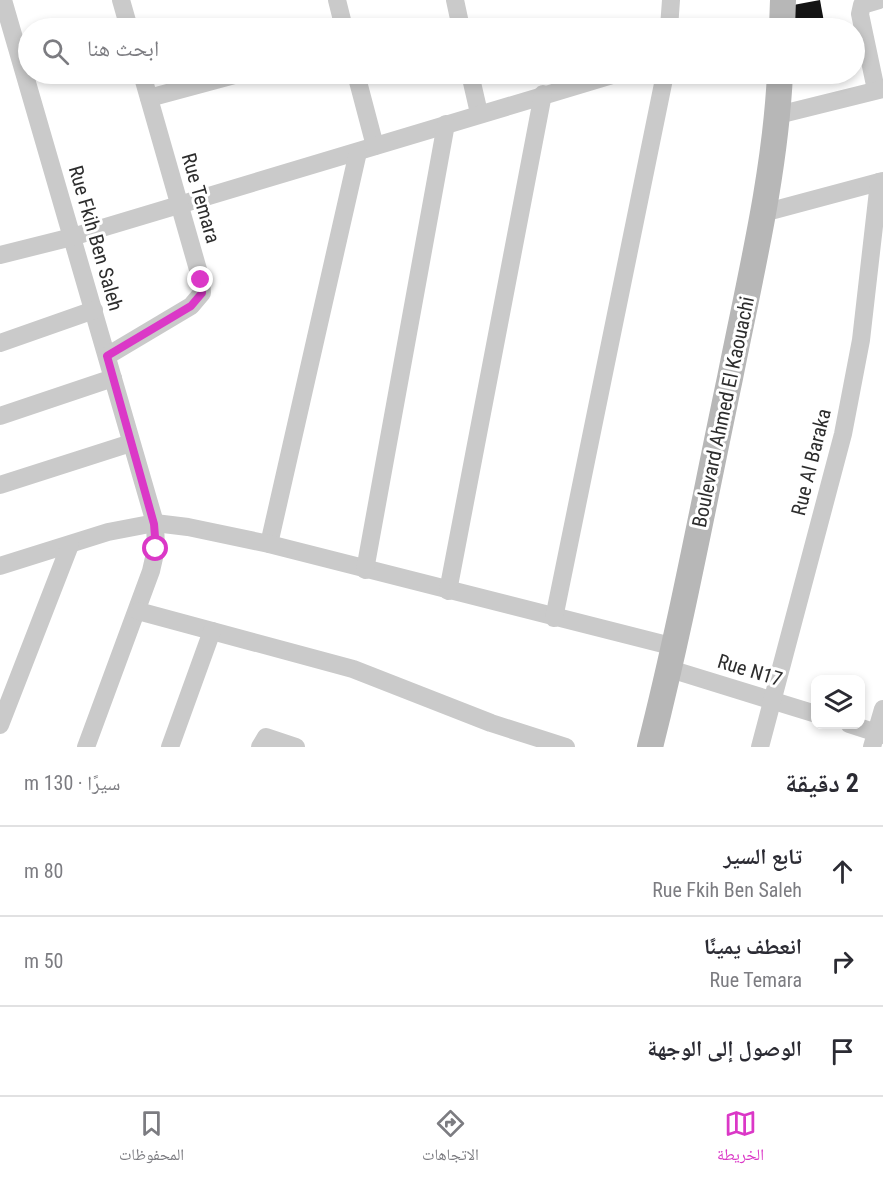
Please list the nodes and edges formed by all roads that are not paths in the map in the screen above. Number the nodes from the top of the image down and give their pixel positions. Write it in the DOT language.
graph roads {
  1 [pos="3,0"];
  2 [pos="121,0"];
  3 [pos="337,0"];
  4 [pos="671,0"];
  5 [pos="783,0"];
  6 [pos="458,1"];
  7 [pos="870,3"];
  8 [pos="126,18"];
  9 [pos="342,18"];
  10 [pos="460,18"];
  11 [pos="670,18"];
  12 [pos="782,18"];
  13 [pos="861,18"];
  14 [pos="865,34"];
  15 [pos="18,52"];
  16 [pos="27,84"];
  17 [pos="145,84"];
  18 [pos="201,84"];
  19 [pos="357,84"];
  20 [pos="472,84"];
  21 [pos="580,84"];
  22 [pos="663,84"];
  23 [pos="780,84"];
  24 [pos="879,90"];
  25 [pos="543,94"];
  26 [pos="149,98"];
  27 [pos="479,113"];
  28 [pos="778,115"];
  29 [pos="446,124"];
  30 [pos="367,149"];
  31 [pos="881,182"];
  32 [pos="179,205"];
  33 [pos="763,213"];
  34 [pos="72,237"];
  35 [pos="1,253"];
  36 [pos="94,310"];
  37 [pos="0,343"];
  38 [pos="107,356"];
  39 [pos="113,378"];
  40 [pos="0,416"];
  41 [pos="131,443"];
  42 [pos="0,485"];
  43 [pos="154,524"];
  44 [pos="269,544"];
  45 [pos="70,545"];
  46 [pos="0,567"];
  47 [pos="365,570"];
  48 [pos="448,591"];
  49 [pos="138,611"];
  50 [pos="554,618"];
  51 [pos="212,631"];
  52 [pos="672,658"];
  53 [pos="5,696"];
  54 [pos="772,701"];
  55 [pos="883,709"];
  56 [pos="811,713"];
  57 [pos="0,725"];
  58 [pos="859,729"];
  59 [pos="877,738"];
  60 [pos="86,747"];
  61 [pos="170,747"];
  62 [pos="260,747"];
  63 [pos="296,747"];
  64 [pos="566,747"];
  65 [pos="650,747"];
  66 [pos="760,747"];
  1 -- 15 [label="street, Rue Fkih Ben Saleh"];
  2 -- 8 [label="street"];
  3 -- 9 [label="street"];
  4 -- 11 [label="street"];
  5 -- 12 [label="street"];
  6 -- 10 [label="street"];
  7 -- 13 [label="street"];
  14 -- 24 [label="street"];
  16 -- 34 [label="street, Rue Fkih Ben Saleh"];
  17 -- 26 [label="street, Rue Temara"];
  18 -- 26 [label="street"];
  19 -- 30 [label="street"];
  20 -- 27 [label="street"];
  21 -- 25 [label="street"];
  22 -- 50 [label="street"];
  23 -- 28 [label="street, Boulevard Ahmed El Kaouachi"];
  24 -- 28 [label="street"];
  25 -- 27 [label="street"];
  25 -- 48 [label="street"];
  26 -- 32 [label="street, Rue Temara"];
  27 -- 29 [label="street"];
  28 -- 33 [label="street, Boulevard Ahmed El Kaouachi"];
  29 -- 30 [label="street"];
  29 -- 47 [label="street"];
  30 -- 32 [label="street"];
  30 -- 44 [label="street"];
  31 -- 33 [label="street"];
  31 -- 54 [label="street, Rue Al Baraka"];
  32 -- 34 [label="street"];
  32 -- 38 [label="street, Rue Temara"];
  33 -- 52 [label="street, Boulevard Ahmed El Kaouachi"];
  34 -- 35 [label="street"];
  34 -- 36 [label="street, Rue Fkih Ben Saleh"];
  36 -- 37 [label="street"];
  36 -- 38 [label="street, Rue Fkih Ben Saleh"];
  38 -- 39 [label="street, Rue Fkih Ben Saleh"];
  39 -- 40 [label="street"];
  39 -- 41 [label="street, Rue Fkih Ben Saleh"];
  41 -- 42 [label="street"];
  41 -- 43 [label="street, Rue Fkih Ben Saleh"];
  43 -- 44 [label="street, Rue N17"];
  43 -- 45 [label="street, Rue N17"];
  43 -- 49 [label="street, Rue Fkih Ben Saleh"];
  44 -- 47 [label="street, Rue N17"];
  45 -- 46 [label="street, Rue N17"];
  45 -- 53 [label="street"];
  47 -- 48 [label="street, Rue N17"];
  48 -- 50 [label="street, Rue N17"];
  49 -- 51 [label="street"];
  49 -- 60 [label="street, Rue Fkih Ben Saleh"];
  50 -- 52 [label="street, Rue N17"];
  51 -- 61 [label="street"];
  51 -- 64 [label="street"];
  52 -- 54 [label="street, Rue N17"];
  52 -- 65 [label="street, Boulevard Ahmed El Kaouachi"];
  53 -- 57 [label="street"];
  54 -- 56 [label="street, Rue N17"];
  54 -- 66 [label="street, Rue Al Baraka"];
  55 -- 59 [label="street"];
  58 -- 59 [label="street"];
  62 -- 63 [label="street"];
}
